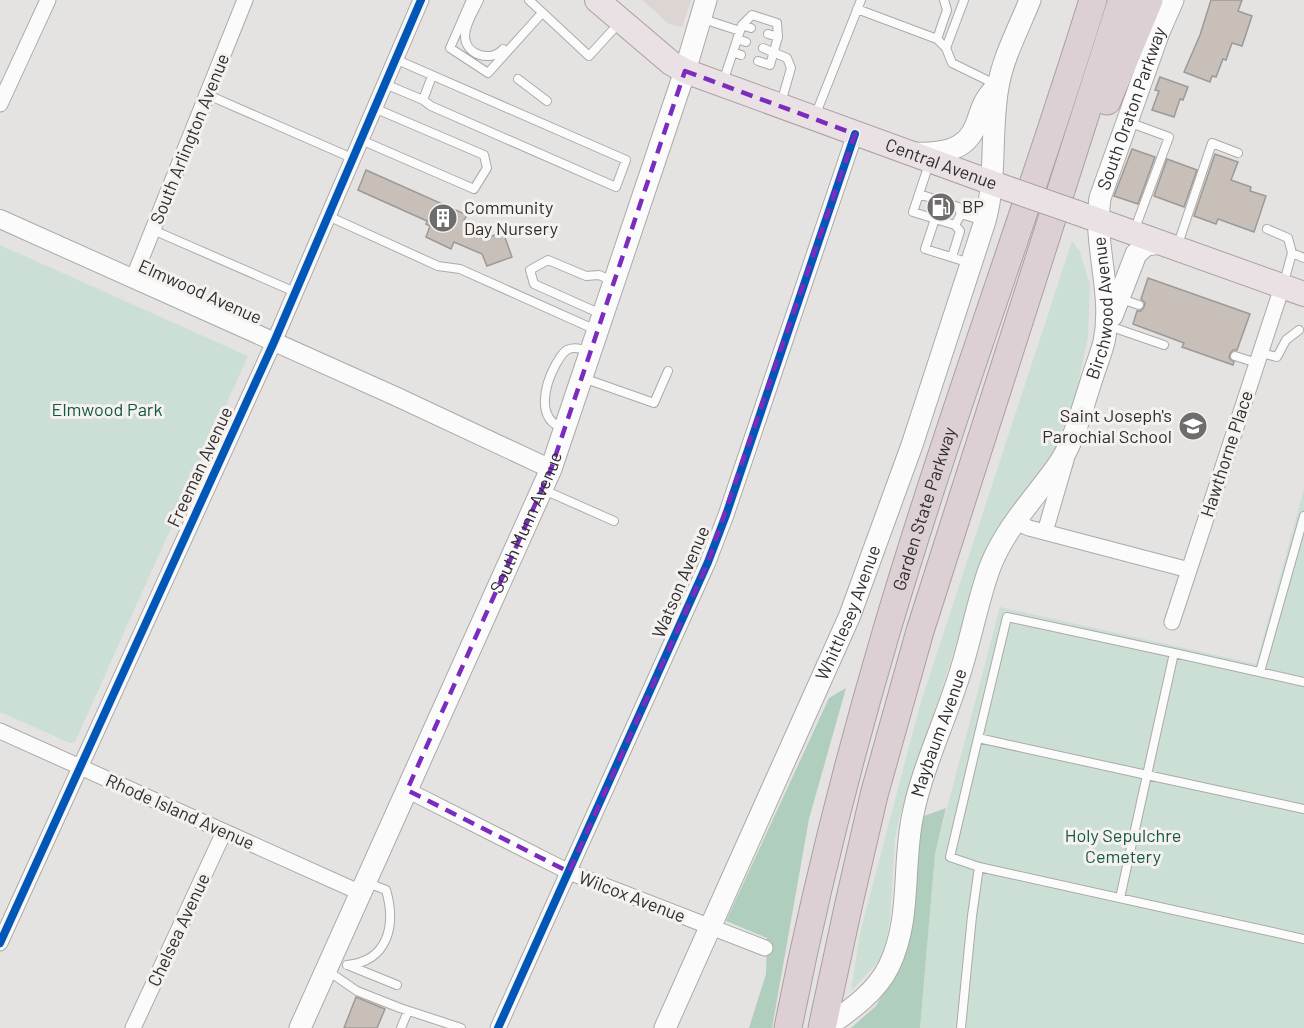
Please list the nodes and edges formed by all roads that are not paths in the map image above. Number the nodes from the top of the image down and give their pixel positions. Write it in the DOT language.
graph roads {
  1 [pos="48,0"];
  2 [pos="245,0"];
  3 [pos="421,0"];
  4 [pos="471,0"];
  5 [pos="479,0"];
  6 [pos="529,0"];
  7 [pos="597,0"];
  8 [pos="861,0"];
  9 [pos="944,0"];
  10 [pos="964,0"];
  11 [pos="1030,0"];
  12 [pos="1074,0"];
  13 [pos="1093,0"];
  14 [pos="1122,0"];
  15 [pos="1149,0"];
  16 [pos="1173,0"];
  17 [pos="704,9"];
  18 [pos="857,9"];
  19 [pos="540,16"];
  20 [pos="621,21"];
  21 [pos="751,28"];
  22 [pos="739,31"];
  23 [pos="768,34"];
  24 [pos="778,37"];
  25 [pos="938,39"];
  26 [pos="746,42"];
  27 [pos="763,48"];
  28 [pos="946,48"];
  29 [pos="733,52"];
  30 [pos="774,52"];
  31 [pos="741,55"];
  32 [pos="395,59"];
  33 [pos="758,62"];
  34 [pos="685,71"];
  35 [pos="432,76"];
  36 [pos="518,79"];
  37 [pos="385,84"];
  38 [pos="722,84"];
  39 [pos="998,85"];
  40 [pos="208,94"];
  41 [pos="423,100"];
  42 [pos="548,101"];
  43 [pos="0,104"];
  44 [pos="780,106"];
  45 [pos="374,108"];
  46 [pos="814,119"];
  47 [pos="1127,122"];
  48 [pos="855,134"];
  49 [pos="361,140"];
  50 [pos="1238,153"];
  51 [pos="919,156"];
  52 [pos="352,158"];
  53 [pos="1000,185"];
  54 [pos="919,194"];
  55 [pos="961,214"];
  56 [pos="328,216"];
  57 [pos="0,219"];
  58 [pos="935,219"];
  59 [pos="1098,220"];
  60 [pos="986,221"];
  61 [pos="955,225"];
  62 [pos="1267,229"];
  63 [pos="153,230"];
  64 [pos="1016,230"];
  65 [pos="1134,233"];
  66 [pos="1169,246"];
  67 [pos="1292,253"];
  68 [pos="1304,258"];
  69 [pos="962,260"];
  70 [pos="1037,268"];
  71 [pos="133,279"];
  72 [pos="614,281"];
  73 [pos="295,292"];
  74 [pos="1298,292"];
  75 [pos="1119,298"];
  76 [pos="1139,305"];
  77 [pos="600,323"];
  78 [pos="1299,330"];
  79 [pos="1106,334"];
  80 [pos="274,342"];
  81 [pos="1164,345"];
  82 [pos="582,350"];
  83 [pos="1235,356"];
  84 [pos="1259,358"];
  85 [pos="668,371"];
  86 [pos="582,378"];
  87 [pos="564,429"];
  88 [pos="1074,434"];
  89 [pos="551,469"];
  90 [pos="542,489"];
  91 [pos="1304,516"];
  92 [pos="614,520"];
  93 [pos="1015,522"];
  94 [pos="1045,532"];
  95 [pos="1189,570"];
  96 [pos="1172,622"];
  97 [pos="1174,653"];
  98 [pos="1260,672"];
  99 [pos="1304,682"];
  100 [pos="0,731"];
  101 [pos="978,738"];
  102 [pos="79,767"];
  103 [pos="1147,775"];
  104 [pos="407,790"];
  105 [pos="1304,809"];
  106 [pos="224,832"];
  107 [pos="979,867"];
  108 [pos="569,872"];
  109 [pos="364,887"];
  110 [pos="1120,898"];
  111 [pos="710,927"];
  112 [pos="1304,939"];
  113 [pos="0,943"];
  114 [pos="765,948"];
  115 [pos="335,965"];
  116 [pos="397,985"];
  117 [pos="408,1011"];
  118 [pos="133,1028"];
  119 [pos="300,1028"];
  120 [pos="401,1028"];
  121 [pos="461,1028"];
  122 [pos="498,1028"];
  123 [pos="665,1028"];
  124 [pos="788,1028"];
  125 [pos="824,1028"];
  126 [pos="961,1028"];
  1 -- 43 [label="street"];
  2 -- 40 [label="street, South Arlington Avenue"];
  3 -- 32 [label="street, Freeman Avenue"];
  4 -- 19 [label="lane"];
  5 -- 19 [label="lane"];
  6 -- 19 [label="lane"];
  7 -- 20 [label="main road, Central Avenue"];
  8 -- 18 [label="lane"];
  9 -- 25 [label="lane"];
  10 -- 28 [label="lane"];
  11 -- 39 [label="main road"];
  12 -- 64 [label="highway"];
  13 -- 64 [label="highway, Garden State Parkway"];
  14 -- 70 [label="highway, Garden State Parkway"];
  15 -- 70 [label="highway"];
  16 -- 47 [label="main road, South Oraton Parkway"];
  17 -- 22 [label="lane"];
  17 -- 34 [label="main road, South Munn Avenue"];
  18 -- 25 [label="lane"];
  18 -- 46 [label="lane"];
  19 -- 20 [label="lane"];
  20 -- 34 [label="main road, Central Avenue"];
  21 -- 22 [label="lane"];
  22 -- 24 [label="lane"];
  22 -- 26 [label="lane"];
  22 -- 29 [label="lane"];
  23 -- 24 [label="lane"];
  24 -- 30 [label="lane"];
  25 -- 28 [label="lane"];
  27 -- 30 [label="lane"];
  28 -- 39 [label="lane"];
  29 -- 31 [label="lane"];
  29 -- 38 [label="lane"];
  30 -- 33 [label="lane"];
  30 -- 44 [label="lane"];
  32 -- 35 [label="lane"];
  32 -- 37 [label="street, Freeman Avenue"];
  34 -- 38 [label="main road, Central Avenue"];
  34 -- 72 [label="main road, South Munn Avenue"];
  35 -- 41 [label="lane"];
  35 -- 41 [label="lane"];
  36 -- 42 [label="lane"];
  37 -- 41 [label="lane"];
  37 -- 45 [label="street, Freeman Avenue"];
  38 -- 44 [label="main road, Central Avenue"];
  39 -- 51 [label="main road"];
  39 -- 53 [label="main road"];
  40 -- 52 [label="lane"];
  40 -- 63 [label="street, South Arlington Avenue"];
  44 -- 46 [label="main road, Central Avenue"];
  45 -- 49 [label="street, Freeman Avenue"];
  45 -- 49 [label="lane"];
  46 -- 48 [label="main road, Central Avenue"];
  47 -- 59 [label="main road, South Oraton Parkway"];
  47 -- 65 [label="lane"];
  48 -- 51 [label="main road, Central Avenue"];
  48 -- 108 [label="street, Watson Avenue"];
  49 -- 52 [label="street, Freeman Avenue"];
  50 -- 66 [label="lane"];
  51 -- 53 [label="main road, Central Avenue"];
  51 -- 54 [label="lane"];
  52 -- 56 [label="street, Freeman Avenue"];
  53 -- 59 [label="main road, Central Avenue, bridge"];
  53 -- 60 [label="main road, Whittlesey Avenue"];
  54 -- 55 [label="lane"];
  54 -- 58 [label="lane"];
  55 -- 60 [label="lane"];
  55 -- 61 [label="lane"];
  56 -- 73 [label="street, Freeman Avenue"];
  56 -- 77 [label="lane"];
  57 -- 71 [label="street, Elmwood Avenue"];
  58 -- 61 [label="lane"];
  58 -- 69 [label="lane"];
  59 -- 65 [label="main road, Central Avenue"];
  59 -- 79 [label="main road, Birchwood Avenue"];
  60 -- 69 [label="main road, Whittlesey Avenue"];
  61 -- 69 [label="lane"];
  62 -- 67 [label="lane"];
  63 -- 71 [label="street, South Arlington Avenue"];
  63 -- 73 [label="lane"];
  64 -- 124 [label="highway, Garden State Parkway"];
  65 -- 66 [label="main road, Central Avenue"];
  66 -- 74 [label="main road, Central Avenue"];
  66 -- 75 [label="main road"];
  67 -- 68 [label="lane"];
  67 -- 74 [label="lane"];
  69 -- 111 [label="main road, Whittlesey Avenue"];
  70 -- 125 [label="highway, Garden State Parkway"];
  71 -- 80 [label="street, Elmwood Avenue"];
  72 -- 77 [label="main road, South Munn Avenue"];
  72 -- 77 [label="lane"];
  73 -- 80 [label="street, Freeman Avenue"];
  74 -- 84 [label="street, Hawthorne Place"];
  75 -- 76 [label="lane"];
  75 -- 79 [label="main road"];
  77 -- 82 [label="main road, South Munn Avenue"];
  78 -- 84 [label="lane"];
  79 -- 81 [label="lane"];
  79 -- 88 [label="main road, Birchwood Avenue"];
  80 -- 89 [label="street, Elmwood Avenue"];
  80 -- 102 [label="street, Freeman Avenue"];
  82 -- 86 [label="main road, South Munn Avenue"];
  82 -- 87 [label="lane"];
  83 -- 84 [label="lane"];
  84 -- 95 [label="street, Hawthorne Place"];
  85 -- 86 [label="lane"];
  86 -- 87 [label="main road, South Munn Avenue"];
  87 -- 89 [label="main road, South Munn Avenue"];
  88 -- 93 [label="main road, Maybaum Avenue"];
  88 -- 94 [label="street, Birchwood Avenue"];
  89 -- 90 [label="main road, South Munn Avenue"];
  90 -- 92 [label="lane"];
  90 -- 104 [label="main road, South Munn Avenue"];
  91 -- 98 [label="lane"];
  93 -- 94 [label="street"];
  93 -- 125 [label="main road, Maybaum Avenue"];
  94 -- 95 [label="street"];
  95 -- 96 [label="street, Hawthorne Place"];
  97 -- 98 [label="lane"];
  97 -- 101 [label="lane"];
  97 -- 103 [label="lane"];
  98 -- 99 [label="lane"];
  100 -- 102 [label="street, Rhode Island Avenue"];
  101 -- 103 [label="lane"];
  101 -- 107 [label="lane"];
  102 -- 106 [label="street, Rhode Island Avenue"];
  102 -- 113 [label="street, Freeman Avenue"];
  103 -- 105 [label="lane"];
  103 -- 110 [label="lane"];
  104 -- 108 [label="street, Wilcox Avenue"];
  104 -- 109 [label="main road, South Munn Avenue"];
  106 -- 109 [label="street, Rhode Island Avenue"];
  106 -- 118 [label="street, Chelsea Avenue"];
  107 -- 110 [label="lane"];
  107 -- 126 [label="lane"];
  108 -- 111 [label="street, Wilcox Avenue"];
  108 -- 122 [label="street, Watson Avenue"];
  109 -- 115 [label="main road, South Munn Avenue"];
  109 -- 115 [label="lane"];
  110 -- 112 [label="lane"];
  111 -- 114 [label="street, Wilcox Avenue"];
  111 -- 123 [label="main road, Whittlesey Avenue"];
  115 -- 116 [label="lane"];
  115 -- 117 [label="lane"];
  115 -- 119 [label="main road, South Munn Avenue"];
  117 -- 120 [label="lane"];
  117 -- 121 [label="lane"];
}
